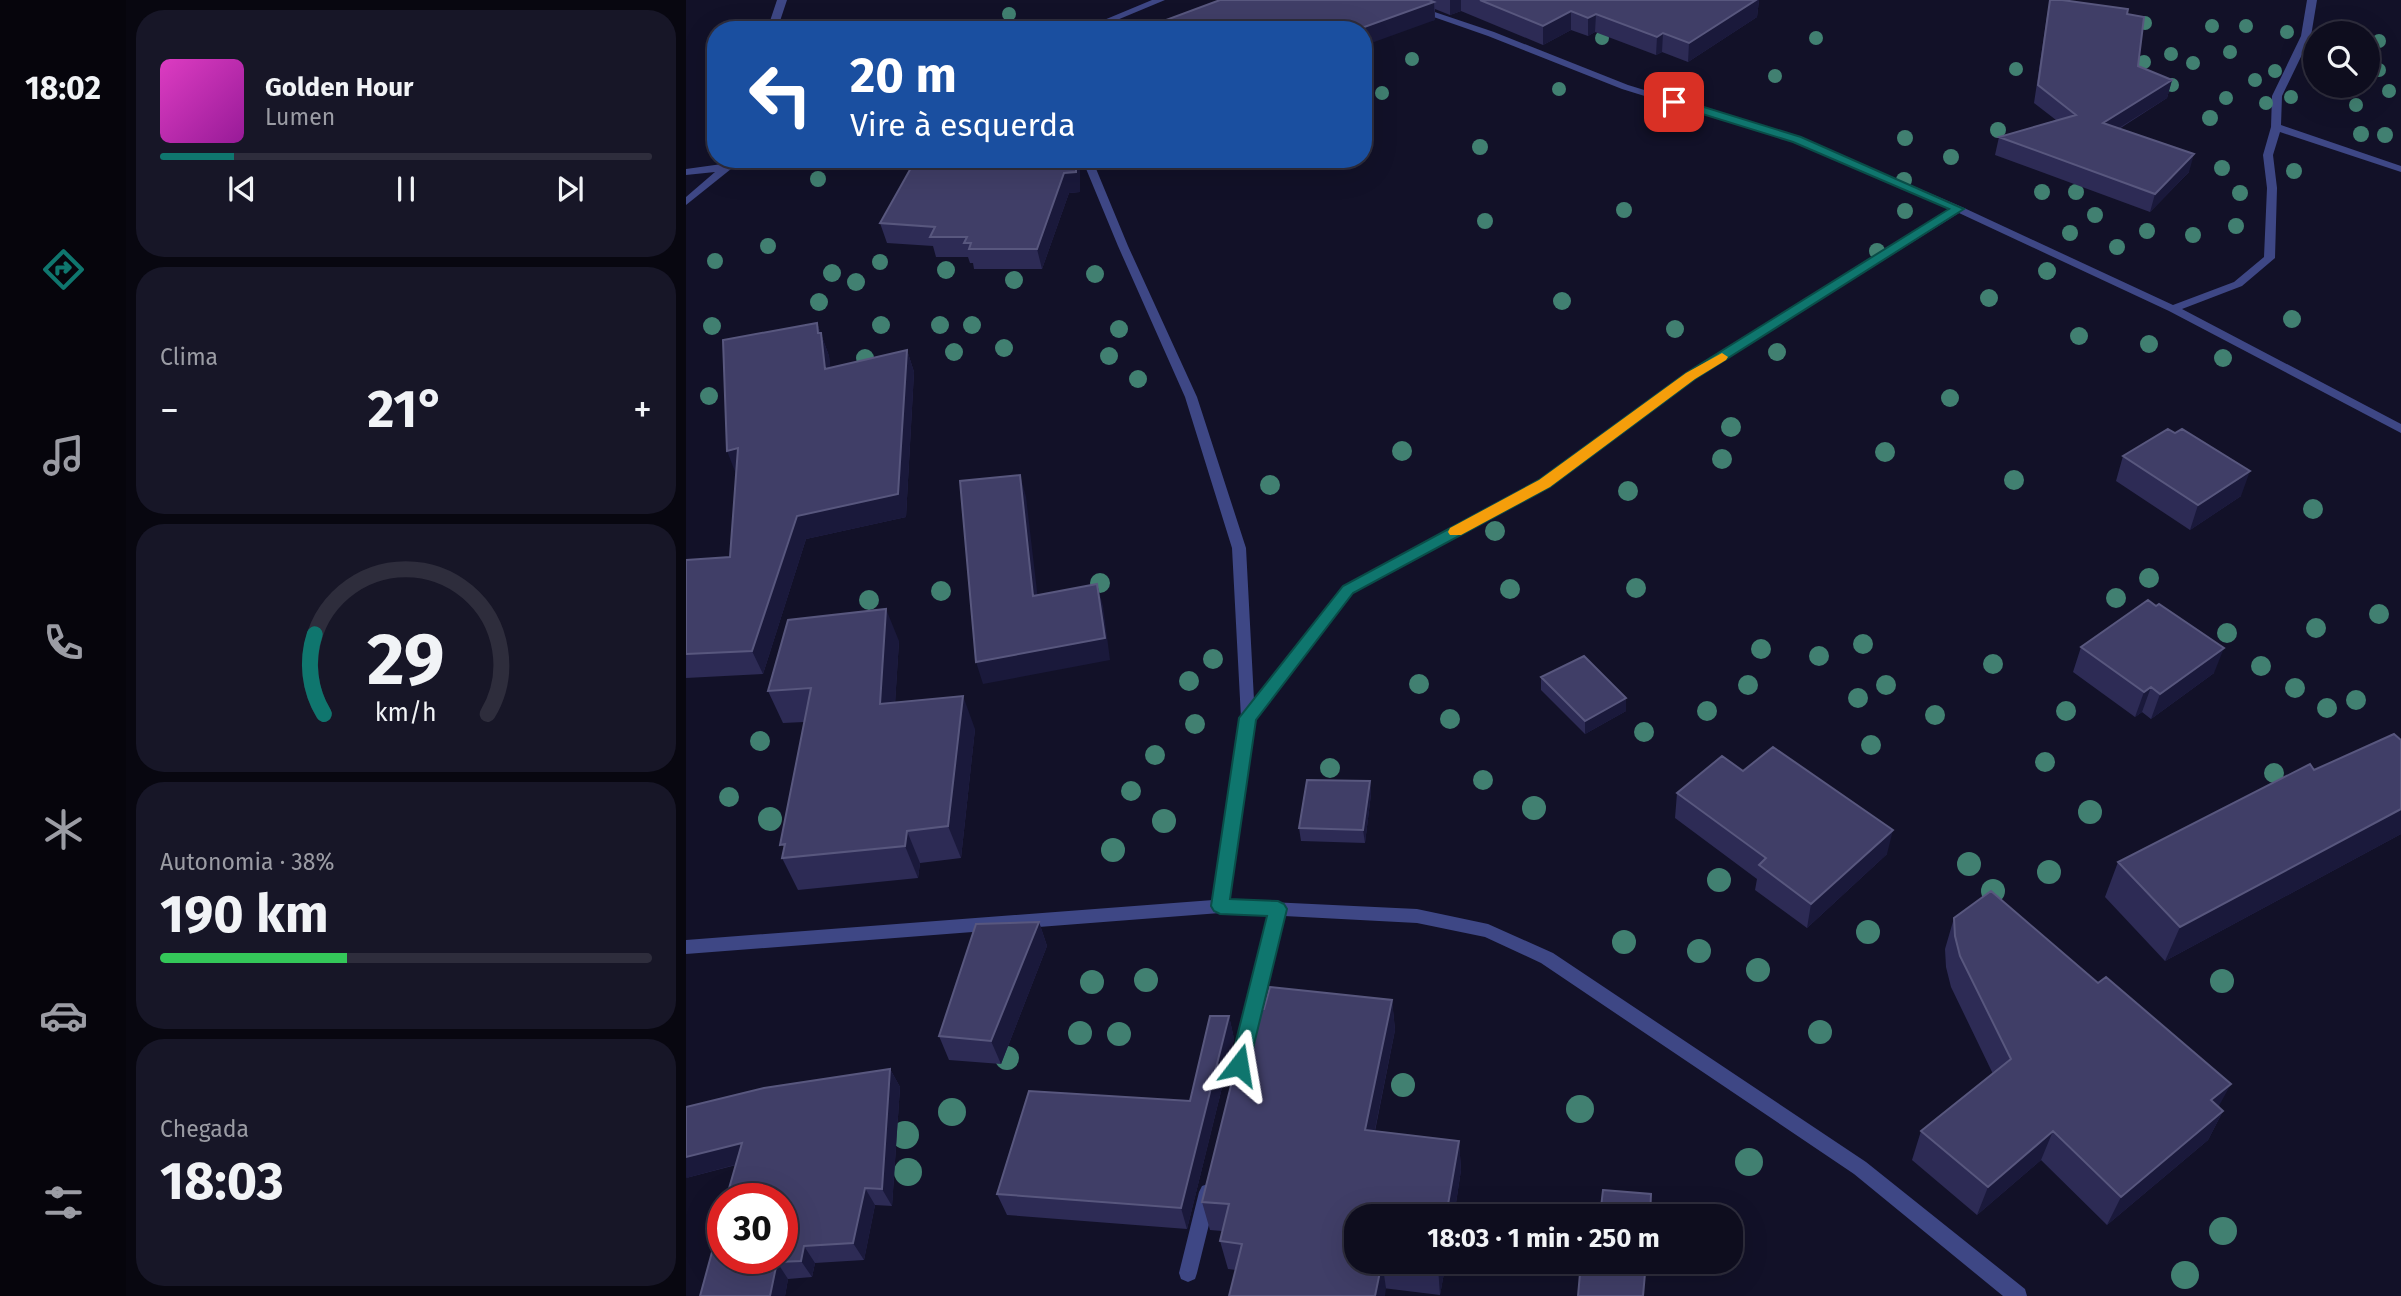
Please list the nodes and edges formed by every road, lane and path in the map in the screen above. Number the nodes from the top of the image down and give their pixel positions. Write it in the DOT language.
graph roads {
  1 [pos="782,0"];
  2 [pos="1160,0"];
  3 [pos="1390,0"];
  4 [pos="2312,0"];
  5 [pos="775,21"];
  6 [pos="1107,21"];
  7 [pos="2276,127"];
  8 [pos="707,168"];
  9 [pos="723,168"];
  10 [pos="1091,168"];
  11 [pos="2401,169"];
  12 [pos="686,172"];
  13 [pos="686,202"];
  14 [pos="1958,209"];
  15 [pos="2173,309"];
  16 [pos="2401,429"];
  17 [pos="1248,718"];
  18 [pos="1220,906"];
  19 [pos="1278,909"];
  20 [pos="686,947"];
  21 [pos="1245,1044"];
  22 [pos="1211,1179"];
  23 [pos="1188,1273"];
  24 [pos="2018,1296"];
  1 -- 5 [label="street"];
  2 -- 6 [label="street"];
  3 -- 14 [label="street"];
  4 -- 7 [label="street"];
  7 -- 11 [label="street"];
  7 -- 15 [label="street"];
  8 -- 12 [label="street"];
  9 -- 13 [label="street"];
  10 -- 17 [label="street"];
  14 -- 15 [label="street"];
  14 -- 17 [label="street"];
  15 -- 16 [label="street"];
  17 -- 18 [label="street"];
  18 -- 19 [label="street"];
  18 -- 20 [label="street"];
  19 -- 21 [label="street"];
  19 -- 24 [label="street"];
  22 -- 23 [label="street"];
}
